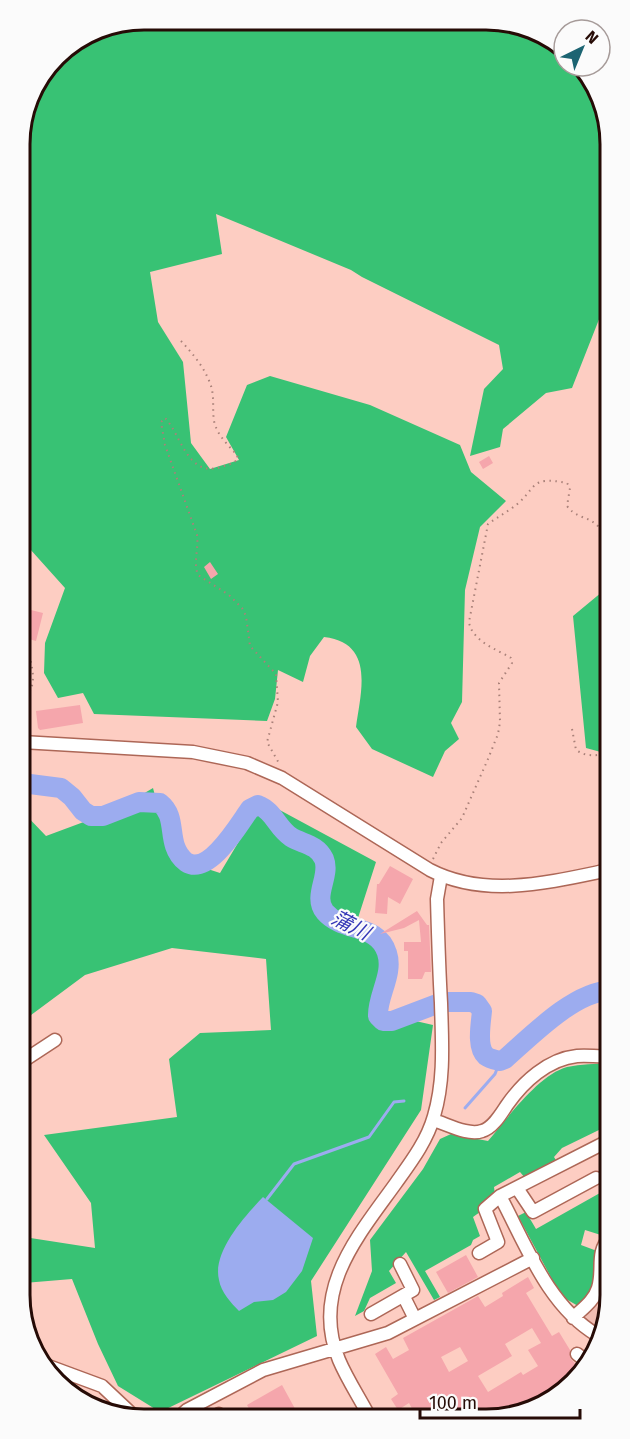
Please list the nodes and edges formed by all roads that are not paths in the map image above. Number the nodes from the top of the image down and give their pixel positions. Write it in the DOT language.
graph roads {
  1 [pos="30,742"];
  2 [pos="600,871"];
  3 [pos="436,873"];
  4 [pos="55,1040"];
  5 [pos="30,1056"];
  6 [pos="600,1056"];
  7 [pos="433,1120"];
  8 [pos="600,1145"];
  9 [pos="596,1178"];
  10 [pos="517,1188"];
  11 [pos="500,1196"];
  12 [pos="479,1253"];
  13 [pos="600,1256"];
  14 [pos="533,1258"];
  15 [pos="400,1264"];
  16 [pos="600,1278"];
  17 [pos="600,1278"];
  18 [pos="404,1298"];
  19 [pos="371,1314"];
  20 [pos="573,1318"];
  21 [pos="415,1319"];
  22 [pos="594,1333"];
  23 [pos="335,1349"];
  24 [pos="58,1370"];
  25 [pos="125,1407"];
  26 [pos="189,1409"];
  27 [pos="365,1409"];
  1 -- 3 [label="street"];
  2 -- 3 [label="street"];
  3 -- 7 [label="street"];
  4 -- 5 [label="street"];
  6 -- 7 [label="street"];
  7 -- 23 [label="street"];
  8 -- 10 [label="street"];
  9 -- 10 [label="street"];
  10 -- 11 [label="street"];
  11 -- 12 [label="street"];
  11 -- 14 [label="street"];
  13 -- 16 [label="street"];
  14 -- 20 [label="street"];
  14 -- 21 [label="street"];
  15 -- 18 [label="street"];
  17 -- 20 [label="street"];
  18 -- 19 [label="street"];
  18 -- 21 [label="street"];
  20 -- 22 [label="street"];
  21 -- 23 [label="street"];
  23 -- 26 [label="street"];
  23 -- 27 [label="street"];
  24 -- 25 [label="street"];
}
